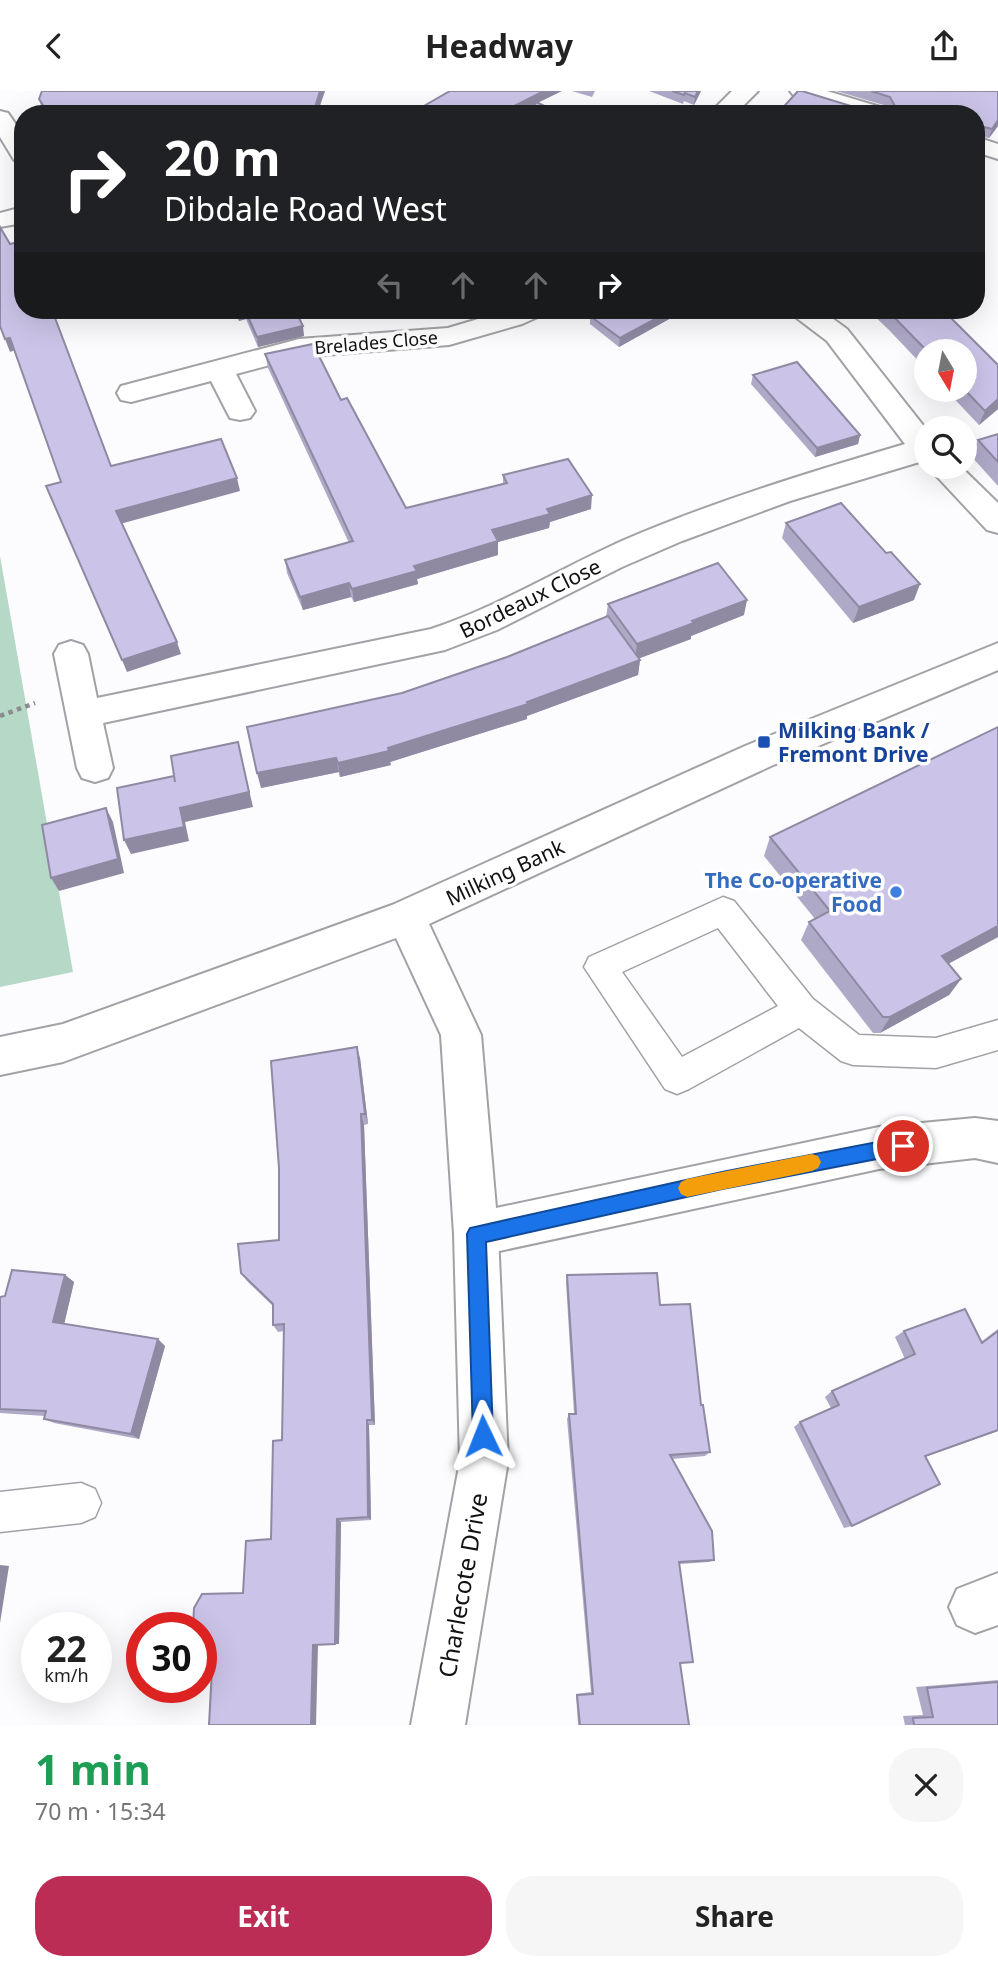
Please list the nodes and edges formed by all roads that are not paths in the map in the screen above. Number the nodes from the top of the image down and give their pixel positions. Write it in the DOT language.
graph roads {
  1 [pos="746,91"];
  2 [pos="802,91"];
  3 [pos="731,105"];
  4 [pos="849,105"];
  5 [pos="0,118"];
  6 [pos="14,141"];
  7 [pos="508,319"];
  8 [pos="816,319"];
  9 [pos="220,370"];
  10 [pos="131,393"];
  11 [pos="240,411"];
  12 [pos="914,433"];
  13 [pos="914,460"];
  14 [pos="955,479"];
  15 [pos="998,522"];
  16 [pos="71,654"];
  17 [pos="998,656"];
  18 [pos="83,714"];
  19 [pos="95,768"];
  20 [pos="406,917"];
  21 [pos="800,1010"];
  22 [pos="998,1035"];
  23 [pos="0,1056"];
  24 [pos="998,1142"];
  25 [pos="476,1234"];
  26 [pos="81,1503"];
  27 [pos="0,1511"];
  28 [pos="438,1725"];
  1 -- 3 [label="street"];
  2 -- 4 [label="street"];
  5 -- 6 [label="street"];
  7 -- 9 [label="street, Brelades Close"];
  8 -- 12 [label="street"];
  9 -- 10 [label="street, Brelades Close"];
  9 -- 11 [label="street"];
  13 -- 18 [label="street, Bordeaux Close"];
  14 -- 15 [label="street"];
  16 -- 18 [label="street"];
  17 -- 20 [label="street, Milking Bank"];
  18 -- 19 [label="street"];
  20 -- 23 [label="street, Milking Bank"];
  20 -- 25 [label="street, Charlecote Drive"];
  21 -- 21 [label="lane"];
  21 -- 22 [label="lane"];
  24 -- 25 [label="street"];
  25 -- 28 [label="street, Charlecote Drive"];
  26 -- 27 [label="lane"];
}
